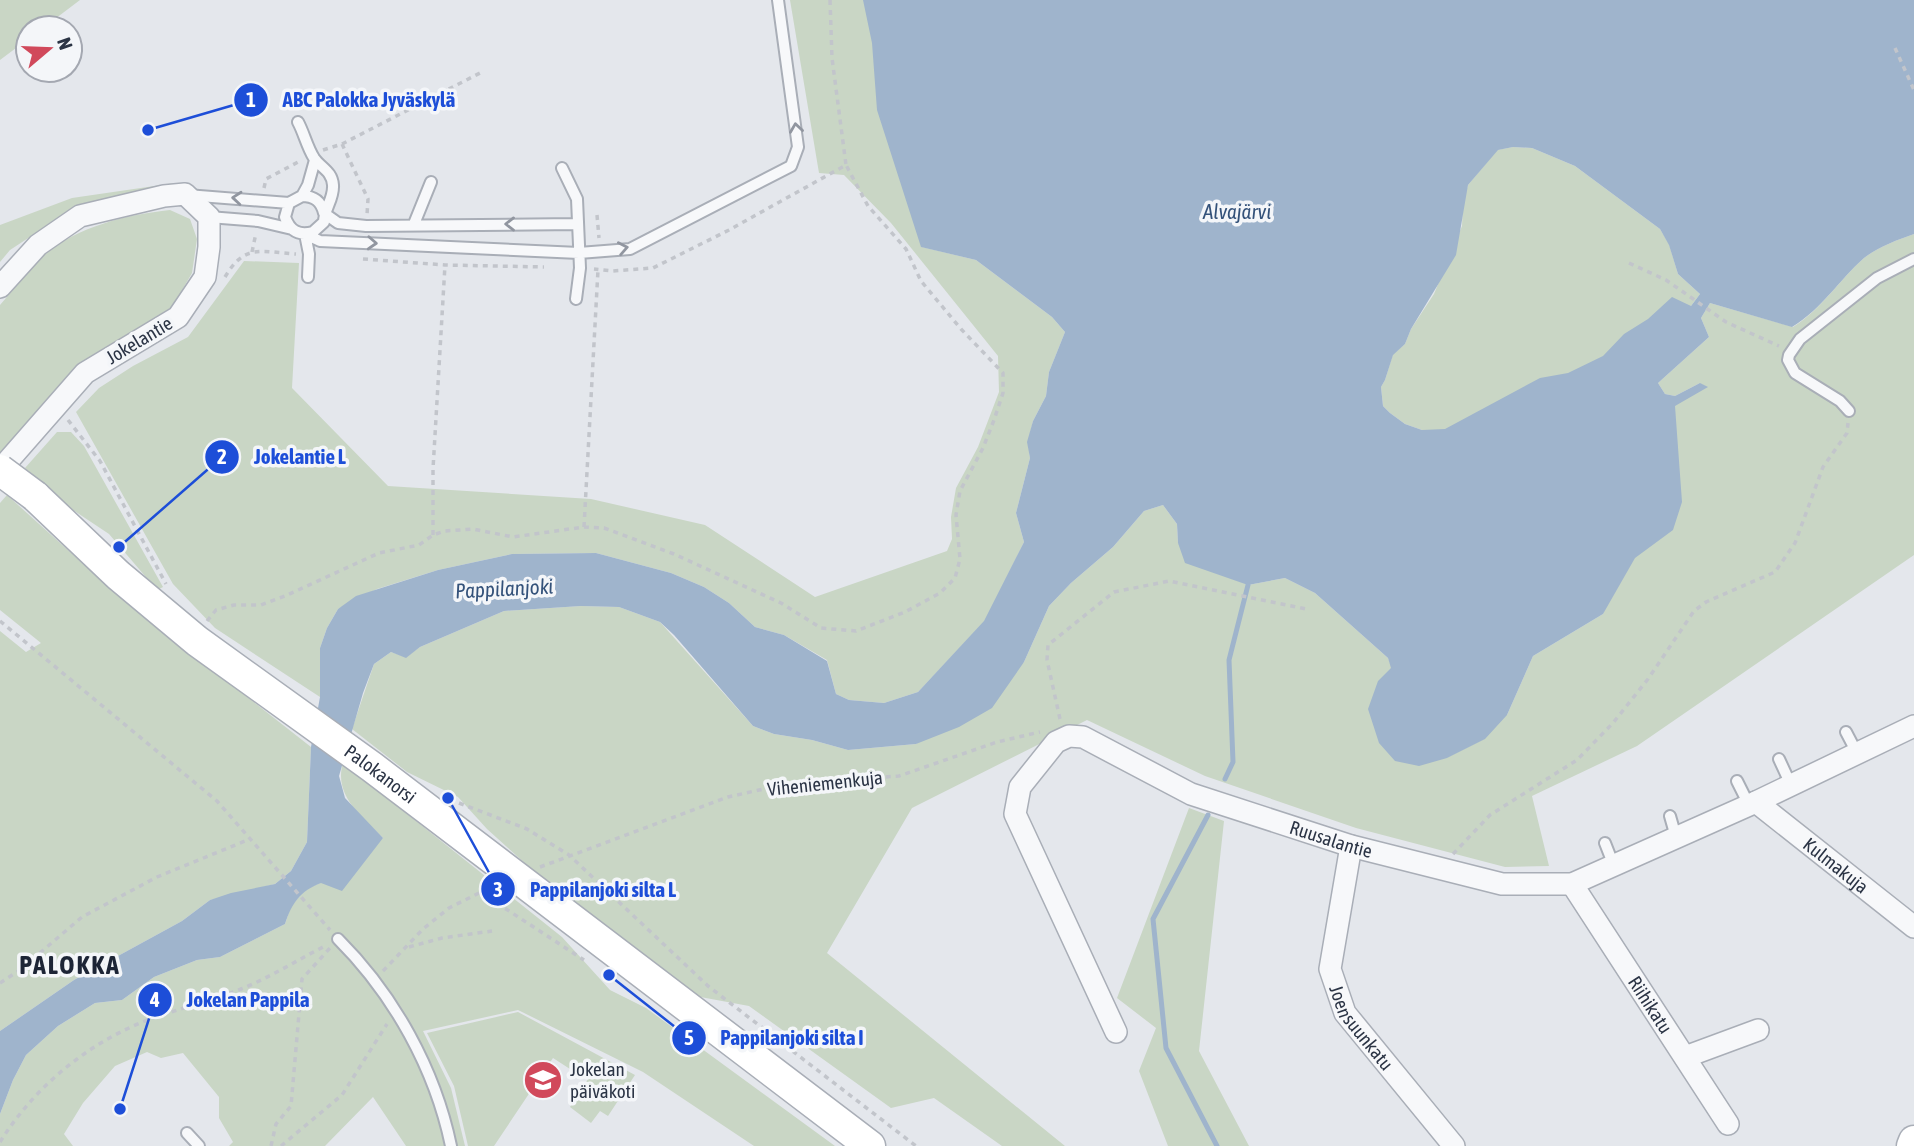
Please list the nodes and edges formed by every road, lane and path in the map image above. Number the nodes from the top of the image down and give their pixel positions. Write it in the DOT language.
graph roads {
  1 [pos="778,0"];
  2 [pos="830,0"];
  3 [pos="1895,48"];
  4 [pos="480,73"];
  5 [pos="1914,90"];
  6 [pos="298,122"];
  7 [pos="342,144"];
  8 [pos="315,160"];
  9 [pos="846,165"];
  10 [pos="562,168"];
  11 [pos="431,181"];
  12 [pos="185,194"];
  13 [pos="302,196"];
  14 [pos="289,203"];
  15 [pos="324,214"];
  16 [pos="597,215"];
  17 [pos="209,217"];
  18 [pos="414,224"];
  19 [pos="578,224"];
  20 [pos="292,229"];
  21 [pos="305,234"];
  22 [pos="598,252"];
  23 [pos="579,253"];
  24 [pos="309,254"];
  25 [pos="354,258"];
  26 [pos="1914,259"];
  27 [pos="1629,263"];
  28 [pos="445,265"];
  29 [pos="580,268"];
  30 [pos="598,270"];
  31 [pos="308,277"];
  32 [pos="223,281"];
  33 [pos="0,287"];
  34 [pos="576,299"];
  35 [pos="1791,351"];
  36 [pos="1849,411"];
  37 [pos="64,415"];
  38 [pos="0,470"];
  39 [pos="584,527"];
  40 [pos="433,535"];
  41 [pos="168,586"];
  42 [pos="1306,610"];
  43 [pos="0,621"];
  44 [pos="203,625"];
  45 [pos="1914,726"];
  46 [pos="1061,729"];
  47 [pos="1052,730"];
  48 [pos="1846,732"];
  49 [pos="1857,753"];
  50 [pos="1779,760"];
  51 [pos="1737,781"];
  52 [pos="1791,785"];
  53 [pos="458,802"];
  54 [pos="1752,804"];
  55 [pos="1670,816"];
  56 [pos="1676,838"];
  57 [pos="250,839"];
  58 [pos="1605,843"];
  59 [pos="1351,846"];
  60 [pos="569,855"];
  61 [pos="1447,860"];
  62 [pos="1614,866"];
  63 [pos="538,868"];
  64 [pos="500,884"];
  65 [pos="1573,884"];
  66 [pos="480,892"];
  67 [pos="1914,927"];
  68 [pos="492,931"];
  69 [pos="338,939"];
  70 [pos="407,947"];
  71 [pos="589,962"];
  72 [pos="374,979"];
  73 [pos="0,983"];
  74 [pos="395,1011"];
  75 [pos="1758,1030"];
  76 [pos="1116,1032"];
  77 [pos="1685,1057"];
  78 [pos="1728,1124"];
  79 [pos="187,1133"];
  80 [pos="1914,1141"];
  81 [pos="0,1142"];
  82 [pos="199,1146"];
  83 [pos="271,1146"];
  84 [pos="282,1146"];
  85 [pos="452,1146"];
  86 [pos="870,1146"];
  87 [pos="916,1146"];
  88 [pos="1454,1146"];
  89 [pos="1912,1146"];
  22 -- 1 [label="lane, one-way"];
  2 -- 9 [label="path"];
  3 -- 5 [label="path"];
  4 -- 7 [label="path"];
  6 -- 8 [label="lane"];
  8 -- 13 [label="lane"];
  8 -- 15 [label="lane"];
  9 -- 30 [label="path"];
  9 -- 39 [label="path"];
  10 -- 19 [label="lane"];
  11 -- 18 [label="lane"];
  14 -- 12 [label="lane, one-way"];
  12 -- 17 [label="street"];
  12 -- 33 [label="street"];
  13 -- 14 [label="lane"];
  13 -- 15 [label="lane"];
  14 -- 20 [label="lane"];
  15 -- 18 [label="lane"];
  15 -- 21 [label="lane"];
  16 -- 22 [label="path"];
  17 -- 20 [label="lane"];
  17 -- 38 [label="street, Jokelantie"];
  19 -- 18 [label="lane, one-way"];
  19 -- 23 [label="lane"];
  20 -- 21 [label="lane"];
  21 -- 23 [label="lane, one-way"];
  21 -- 24 [label="lane"];
  22 -- 23 [label="lane"];
  22 -- 30 [label="path"];
  23 -- 29 [label="lane"];
  24 -- 31 [label="lane"];
  24 -- 32 [label="path"];
  25 -- 28 [label="path"];
  26 -- 35 [label="lane"];
  27 -- 35 [label="path"];
  28 -- 29 [label="path"];
  28 -- 40 [label="path"];
  29 -- 30 [label="path"];
  29 -- 34 [label="lane"];
  30 -- 39 [label="path"];
  35 -- 36 [label="lane"];
  36 -- 61 [label="path"];
  37 -- 41 [label="path"];
  38 -- 86 [label="main road, Palokanorsi, bridge"];
  39 -- 40 [label="path"];
  40 -- 44 [label="path"];
  42 -- 46 [label="path"];
  43 -- 57 [label="path"];
  45 -- 49 [label="street, Ruusalantie"];
  47 -- 60 [label="path, Viheniemenkuja"];
  48 -- 49 [label="lane"];
  49 -- 52 [label="street, Ruusalantie"];
  50 -- 52 [label="lane"];
  51 -- 54 [label="lane"];
  52 -- 54 [label="street, Ruusalantie"];
  53 -- 60 [label="path"];
  54 -- 56 [label="street, Ruusalantie"];
  54 -- 67 [label="street, Kulmakuja"];
  55 -- 56 [label="lane"];
  56 -- 62 [label="street, Ruusalantie"];
  57 -- 69 [label="path"];
  57 -- 73 [label="path"];
  58 -- 62 [label="lane"];
  59 -- 65 [label="street, Ruusalantie"];
  59 -- 76 [label="street, Ruusalantie"];
  59 -- 88 [label="street, Joensuunkatu"];
  60 -- 63 [label="path, Viheniemenkuja"];
  60 -- 87 [label="path"];
  62 -- 65 [label="street, Ruusalantie"];
  64 -- 66 [label="path"];
  65 -- 77 [label="street, Riihikatu"];
  66 -- 70 [label="path"];
  66 -- 71 [label="path"];
  68 -- 70 [label="path"];
  69 -- 72 [label="lane"];
  69 -- 81 [label="path"];
  69 -- 83 [label="path"];
  70 -- 72 [label="path"];
  72 -- 74 [label="lane"];
  74 -- 84 [label="path"];
  74 -- 85 [label="lane"];
  75 -- 77 [label="street"];
  77 -- 78 [label="street, Riihikatu"];
  79 -- 82 [label="lane"];
  80 -- 89 [label="main road"];
}
